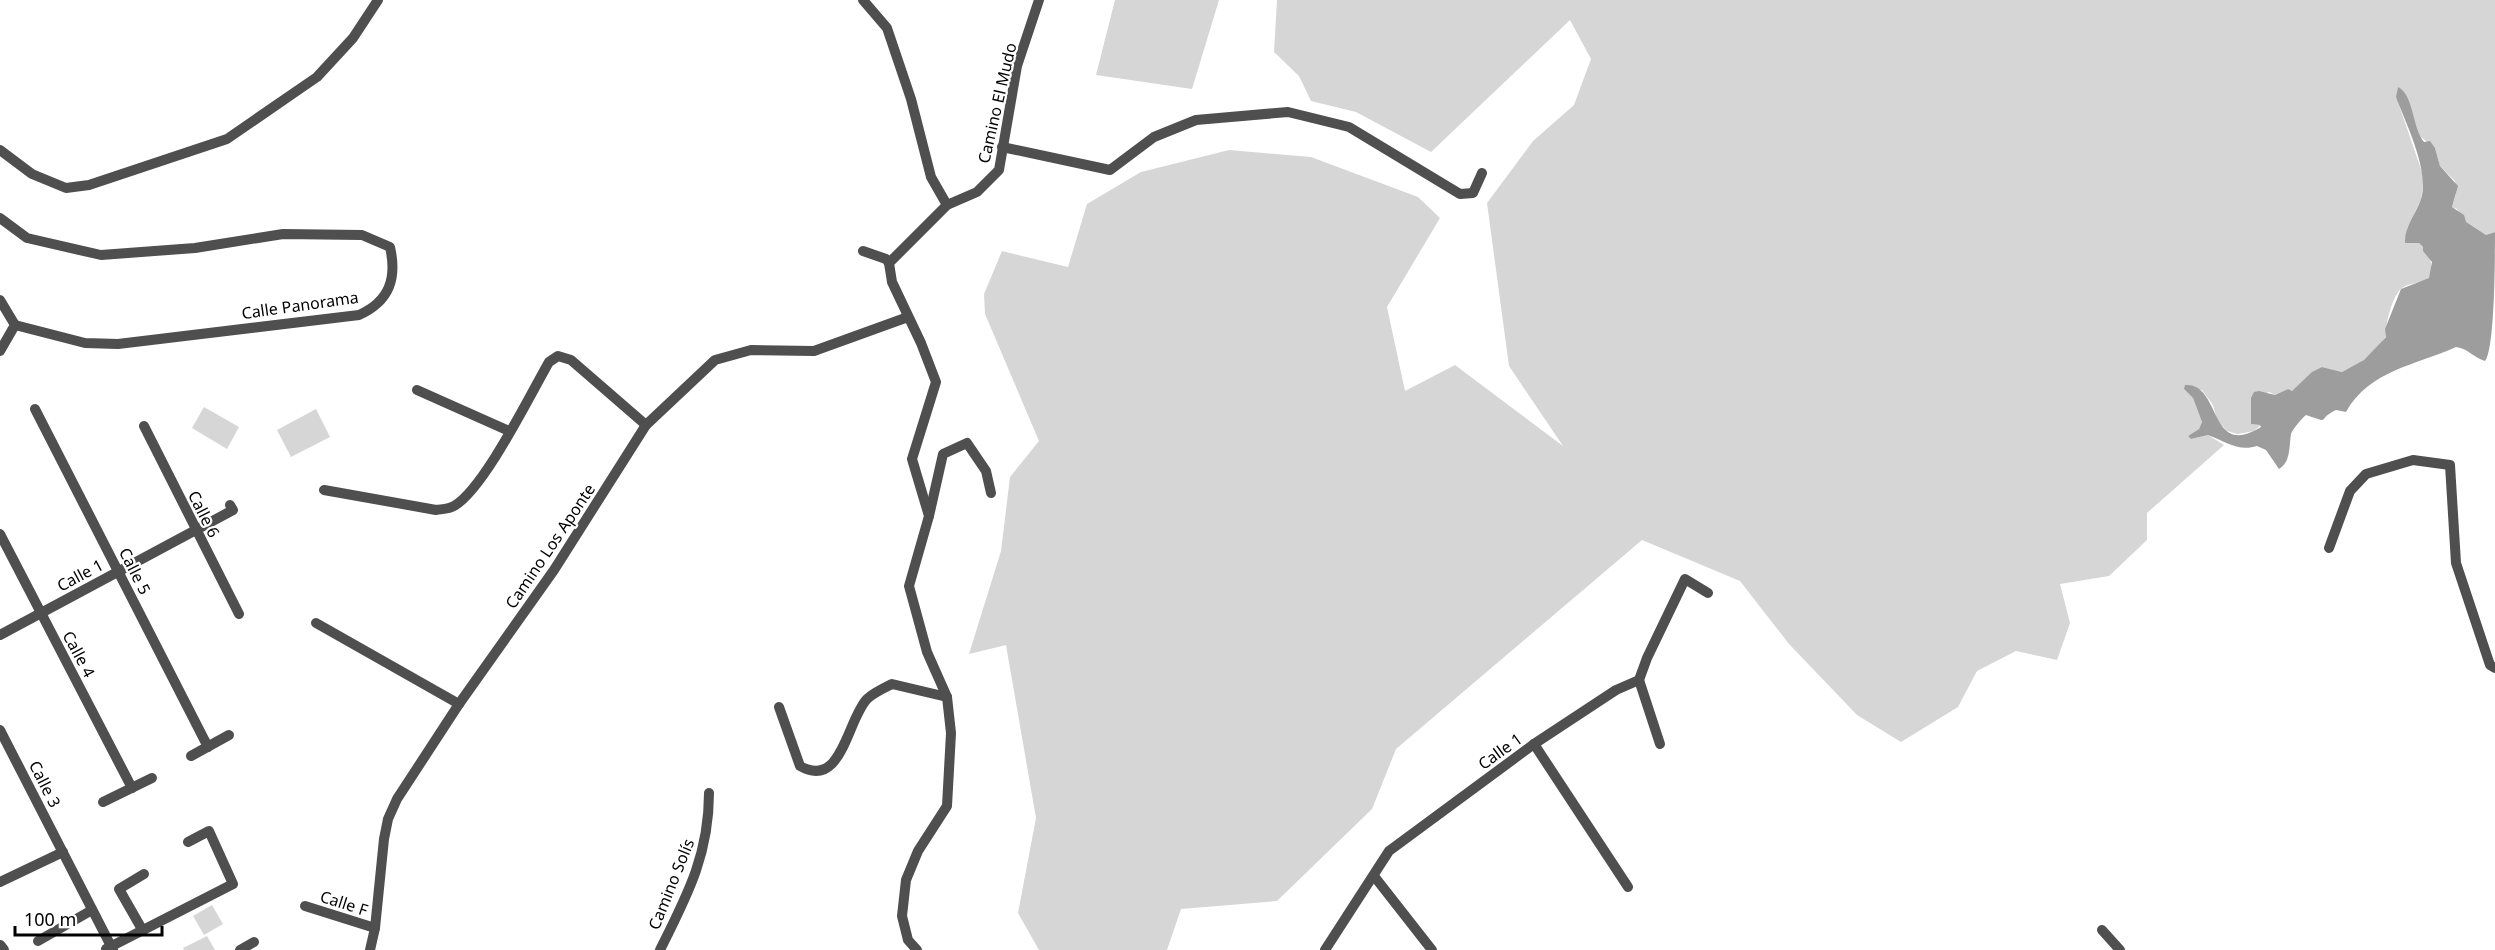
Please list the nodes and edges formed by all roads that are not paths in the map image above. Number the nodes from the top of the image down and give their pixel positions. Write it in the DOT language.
graph roads {
  1 [pos="378,0"];
  2 [pos="863,0"];
  3 [pos="1039,0"];
  4 [pos="1002,147"];
  5 [pos="0,150"];
  6 [pos="1482,173"];
  7 [pos="947,205"];
  8 [pos="0,218"];
  9 [pos="863,251"];
  10 [pos="889,263"];
  11 [pos="0,300"];
  12 [pos="908,317"];
  13 [pos="15,325"];
  14 [pos="0,351"];
  15 [pos="417,390"];
  16 [pos="35,409"];
  17 [pos="646,425"];
  18 [pos="144,426"];
  19 [pos="509,431"];
  20 [pos="324,490"];
  21 [pos="991,493"];
  22 [pos="230,505"];
  23 [pos="928,516"];
  24 [pos="195,530"];
  25 [pos="0,534"];
  26 [pos="2329,548"];
  27 [pos="119,571"];
  28 [pos="1708,593"];
  29 [pos="40,613"];
  30 [pos="239,614"];
  31 [pos="316,623"];
  32 [pos="0,635"];
  33 [pos="2495,668"];
  34 [pos="1639,681"];
  35 [pos="947,697"];
  36 [pos="459,704"];
  37 [pos="779,707"];
  38 [pos="0,730"];
  39 [pos="229,735"];
  40 [pos="1534,744"];
  41 [pos="1660,744"];
  42 [pos="208,747"];
  43 [pos="191,756"];
  44 [pos="152,778"];
  45 [pos="132,788"];
  46 [pos="709,793"];
  47 [pos="103,802"];
  48 [pos="188,842"];
  49 [pos="63,852"];
  50 [pos="144,874"];
  51 [pos="1374,876"];
  52 [pos="0,882"];
  53 [pos="1628,887"];
  54 [pos="305,906"];
  55 [pos="92,910"];
  56 [pos="375,928"];
  57 [pos="2102,930"];
  58 [pos="143,931"];
  59 [pos="38,941"];
  60 [pos="254,942"];
  61 [pos="0,946"];
  62 [pos="110,949"];
  63 [pos="3,950"];
  64 [pos="240,950"];
  65 [pos="370,950"];
  66 [pos="660,950"];
  67 [pos="917,950"];
  68 [pos="1325,950"];
  69 [pos="1432,950"];
  70 [pos="2120,950"];
  1 -- 5 [label="street"];
  2 -- 7 [label="street"];
  3 -- 4 [label="street, Camino El Mudo"];
  4 -- 6 [label="street"];
  4 -- 7 [label="street, Camino El Mudo"];
  7 -- 10 [label="street, Camino El Mudo"];
  8 -- 13 [label="street, Calle Panorama"];
  9 -- 10 [label="street"];
  10 -- 12 [label="street"];
  11 -- 13 [label="street"];
  12 -- 17 [label="street, Camino Los Aponte"];
  12 -- 23 [label="street"];
  13 -- 14 [label="street"];
  15 -- 19 [label="street"];
  16 -- 27 [label="street, Calle 5"];
  17 -- 19 [label="street"];
  17 -- 36 [label="street, Camino Los Aponte"];
  18 -- 24 [label="street, Calle 6"];
  19 -- 20 [label="street"];
  21 -- 23 [label="street"];
  22 -- 24 [label="street, Calle 1"];
  23 -- 35 [label="street"];
  24 -- 27 [label="street, Calle 1"];
  24 -- 30 [label="street, Calle 6"];
  25 -- 29 [label="street, Calle 4"];
  26 -- 33 [label="street"];
  27 -- 29 [label="street, Calle 1"];
  27 -- 42 [label="street, Calle 5"];
  28 -- 34 [label="street"];
  29 -- 32 [label="street, Calle 1"];
  29 -- 45 [label="street, Calle 4"];
  31 -- 36 [label="street"];
  34 -- 40 [label="street, Calle 1"];
  34 -- 41 [label="street"];
  35 -- 37 [label="street"];
  35 -- 67 [label="street"];
  36 -- 56 [label="street, Camino Los Aponte"];
  38 -- 49 [label="street, Calle 3"];
  39 -- 42 [label="street"];
  40 -- 51 [label="street, Calle 1"];
  40 -- 53 [label="street"];
  42 -- 43 [label="street"];
  44 -- 45 [label="street"];
  45 -- 47 [label="street"];
  46 -- 66 [label="street, Camino Solís"];
  48 -- 58 [label="street"];
  49 -- 52 [label="street"];
  49 -- 55 [label="street, Calle 3"];
  50 -- 58 [label="street"];
  51 -- 68 [label="street, Calle 1"];
  51 -- 69 [label="street"];
  54 -- 56 [label="street, Calle F"];
  55 -- 59 [label="street"];
  55 -- 62 [label="street, Calle 3"];
  56 -- 65 [label="street, Camino Los Aponte"];
  57 -- 70 [label="street"];
  58 -- 62 [label="street"];
  60 -- 64 [label="street"];
  61 -- 63 [label="street"];
}
